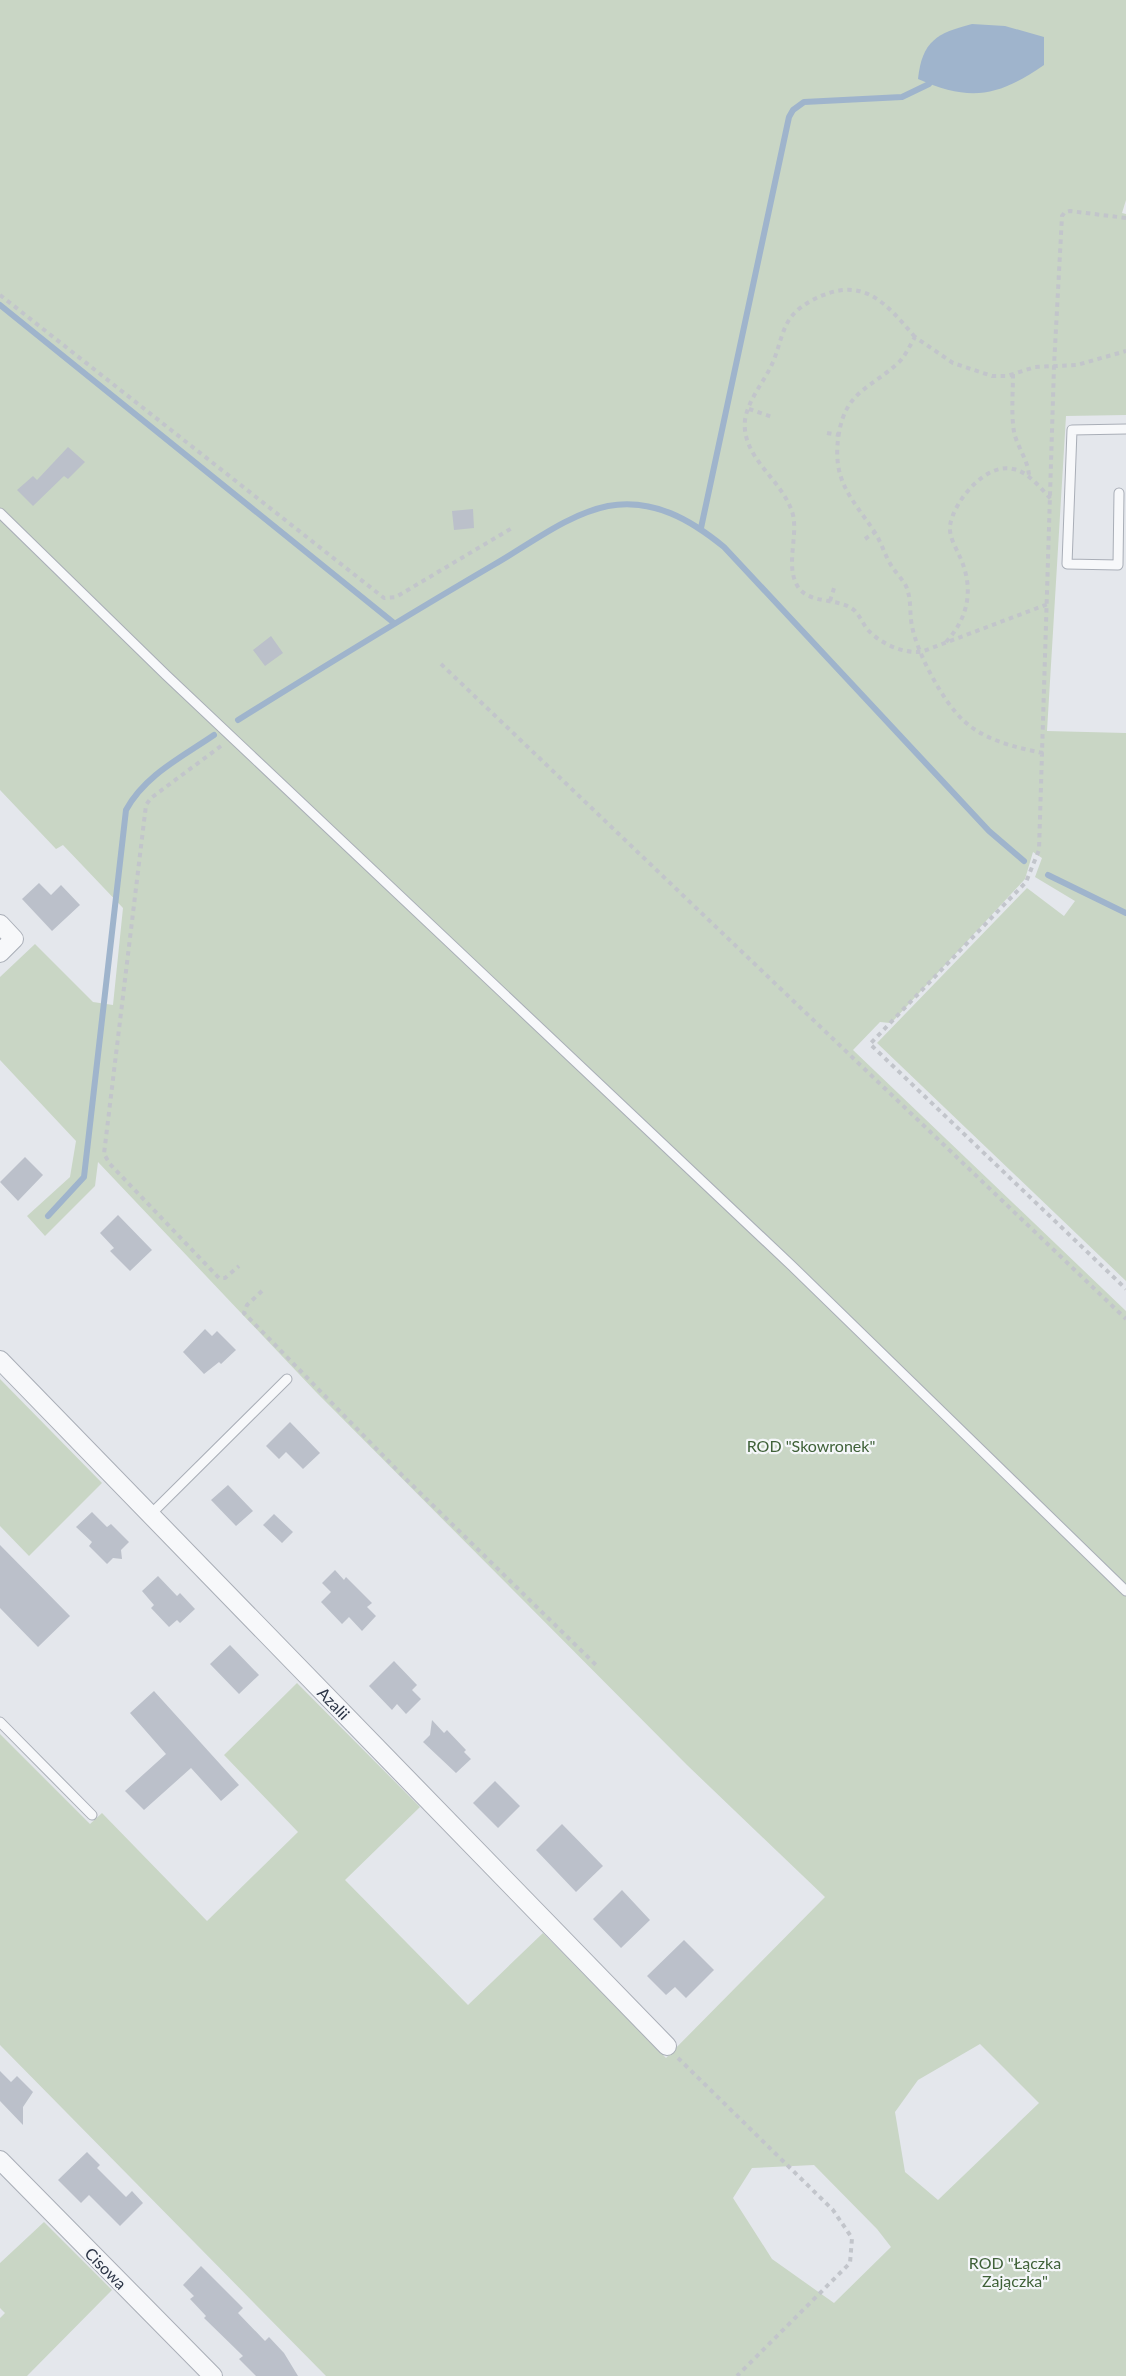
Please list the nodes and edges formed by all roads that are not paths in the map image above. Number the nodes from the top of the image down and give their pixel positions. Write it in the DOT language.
graph roads {
  1 [pos="1126,429"];
  2 [pos="1119,493"];
  3 [pos="0,513"];
  4 [pos="0,924"];
  5 [pos="0,953"];
  6 [pos="0,1360"];
  7 [pos="287,1379"];
  8 [pos="150,1515"];
  9 [pos="1126,1591"];
  10 [pos="0,1722"];
  11 [pos="92,1815"];
  12 [pos="667,2046"];
  13 [pos="0,2160"];
  14 [pos="213,2376"];
  1 -- 2 [label="lane"];
  3 -- 9 [label="lane"];
  4 -- 5 [label="street"];
  6 -- 8 [label="street, Azalii"];
  7 -- 8 [label="lane"];
  8 -- 12 [label="street, Azalii"];
  10 -- 11 [label="lane"];
  13 -- 14 [label="street, Cisowa"];
}
